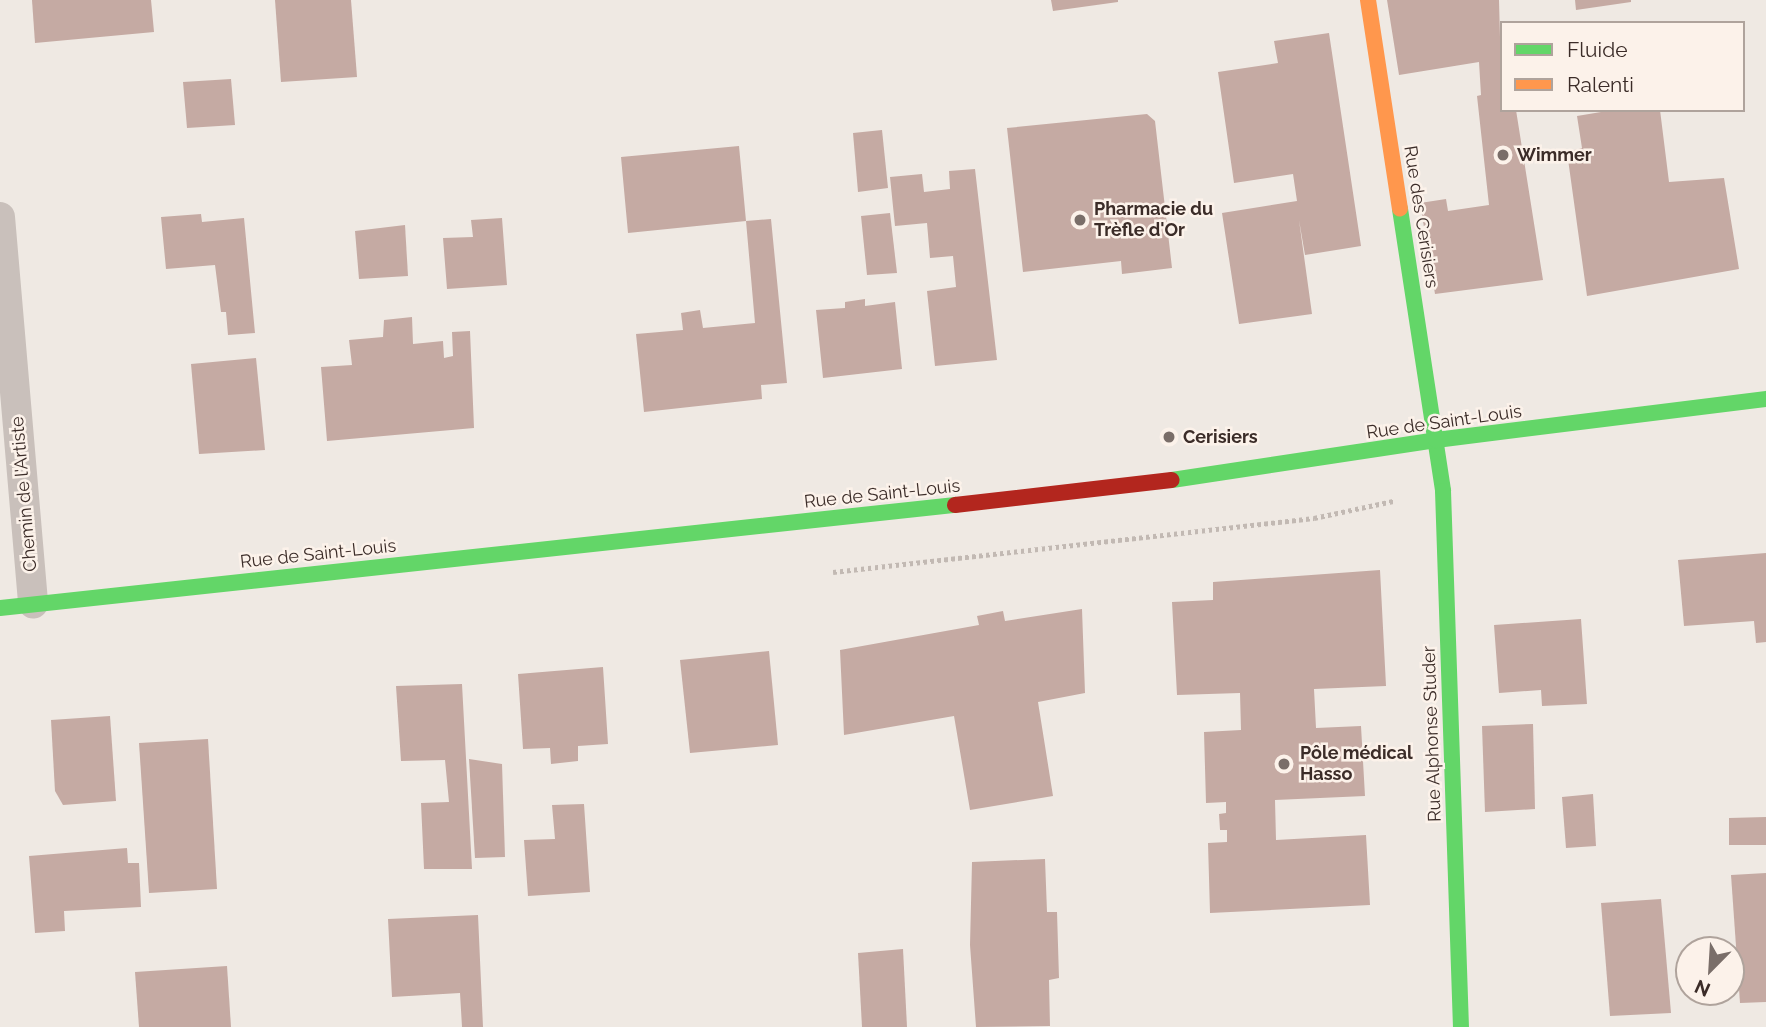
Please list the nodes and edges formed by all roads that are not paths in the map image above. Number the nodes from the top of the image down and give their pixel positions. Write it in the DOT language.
graph roads {
  1 [pos="1368,0"];
  2 [pos="0,217"];
  3 [pos="1766,400"];
  4 [pos="1436,440"];
  5 [pos="33,604"];
  6 [pos="0,608"];
  7 [pos="1461,1027"];
  1 -- 4 [label="main road, Rue des Cerisiers"];
  2 -- 5 [label="lane, Chemin de l'Artiste"];
  3 -- 4 [label="main road, Rue de Saint-Louis"];
  4 -- 5 [label="main road, Rue de Saint-Louis"];
  4 -- 7 [label="main road, Rue Alphonse Studer"];
  5 -- 6 [label="main road, Rue de Saint-Louis"];
}
